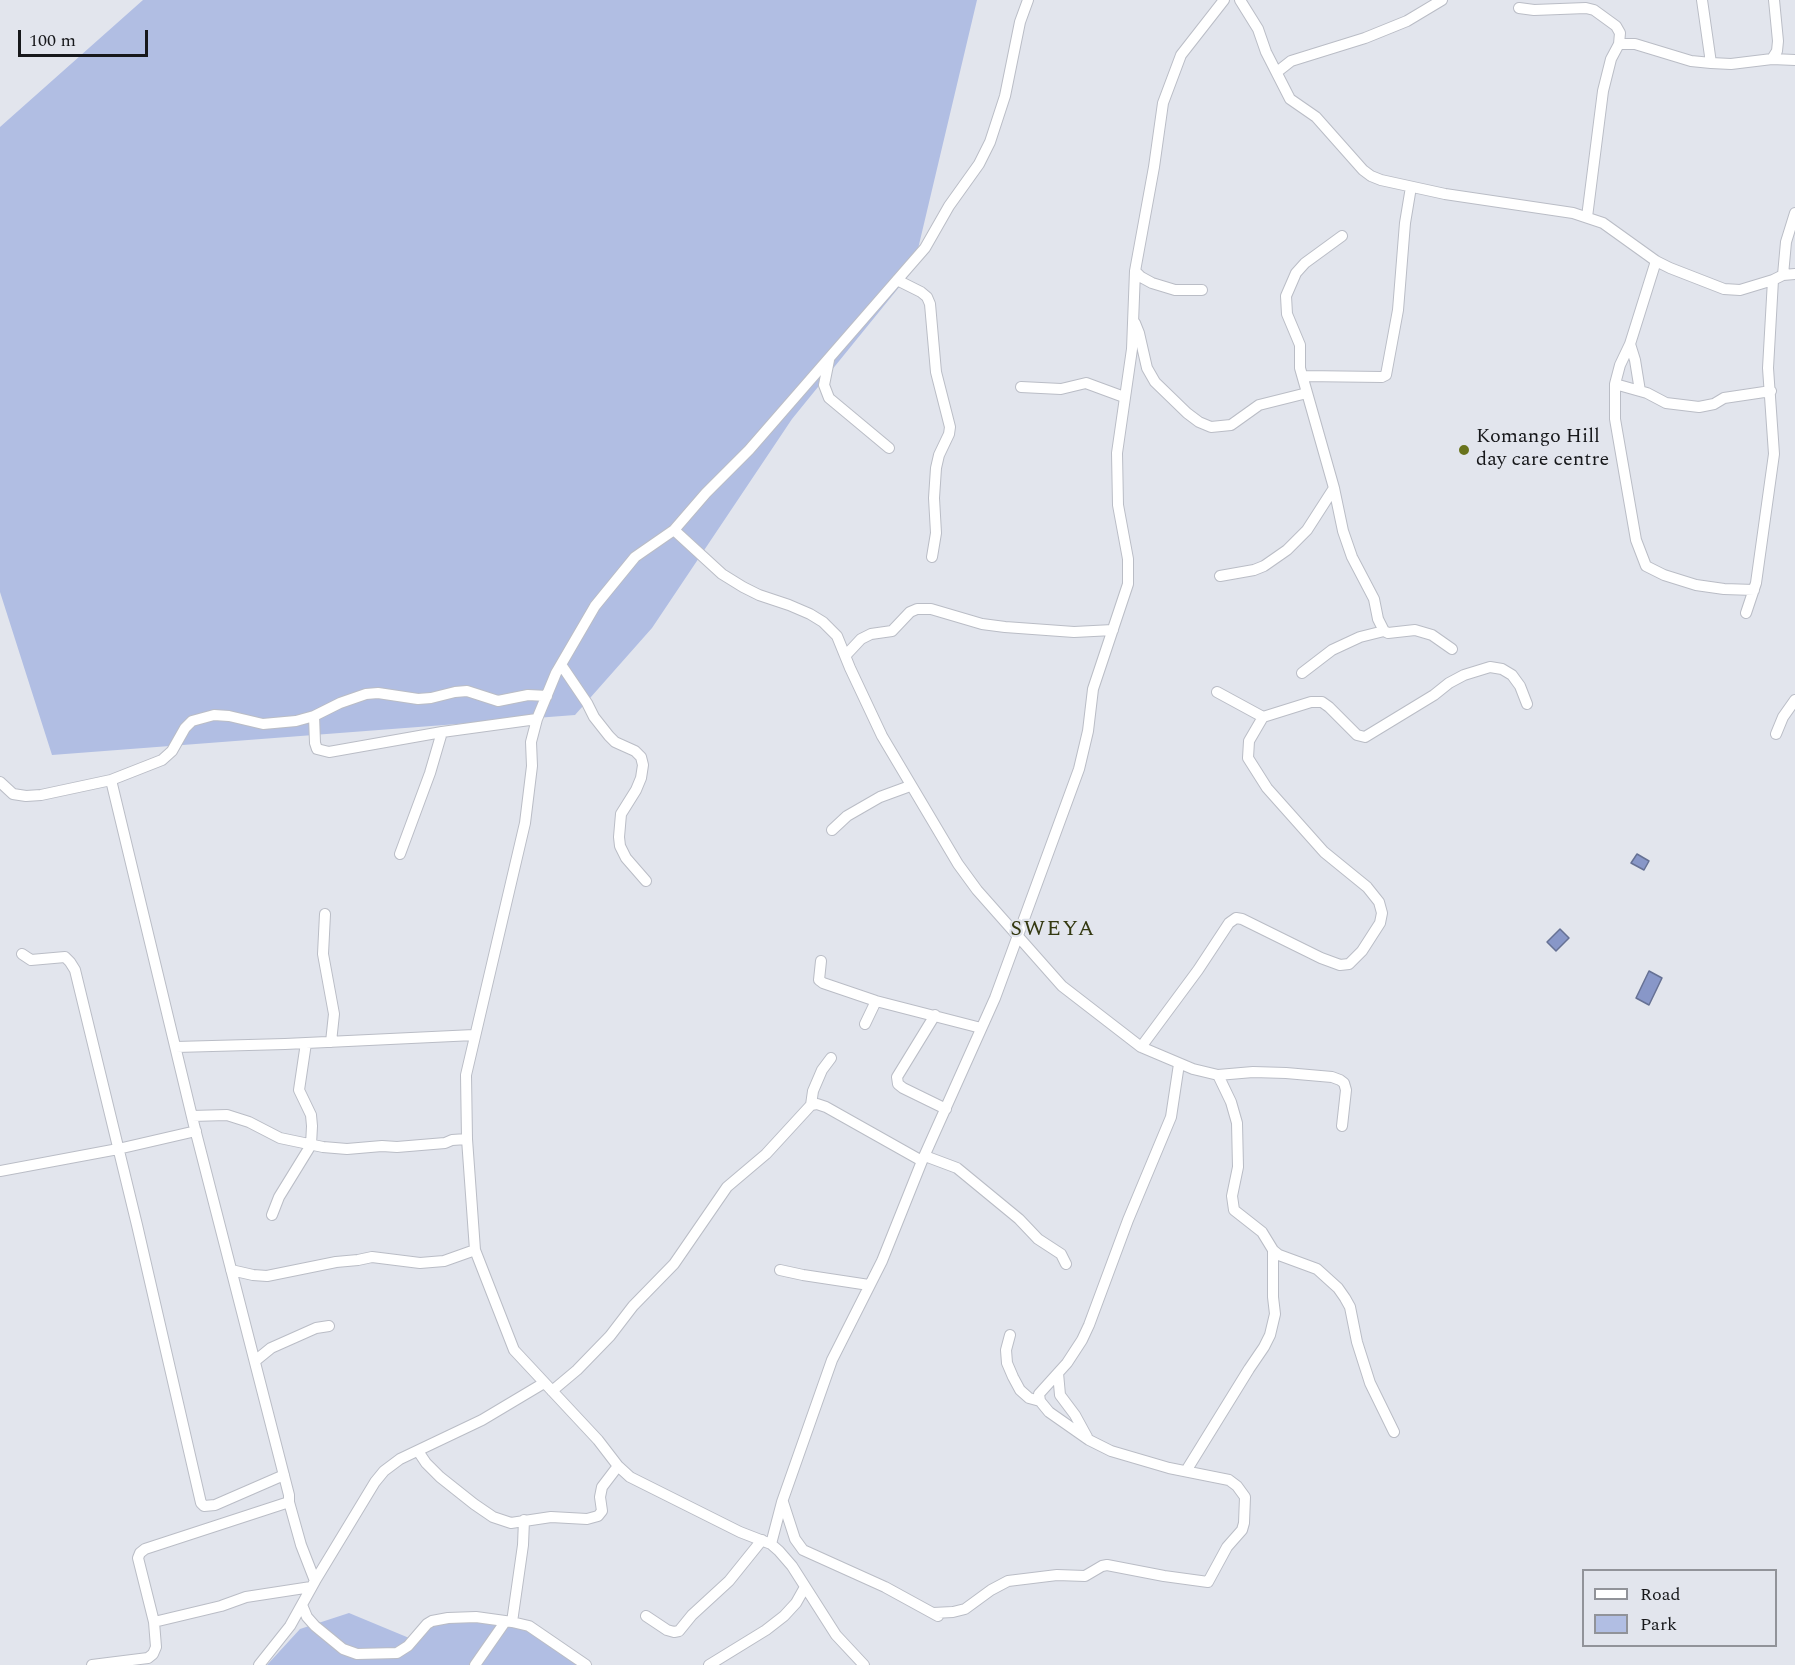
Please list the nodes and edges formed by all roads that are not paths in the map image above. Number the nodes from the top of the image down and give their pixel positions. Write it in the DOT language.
graph roads {
  1 [pos="1028,0"];
  2 [pos="1224,0"];
  3 [pos="1239,0"];
  4 [pos="1442,0"];
  5 [pos="1702,0"];
  6 [pos="1774,0"];
  7 [pos="1519,8"];
  8 [pos="1619,44"];
  9 [pos="1772,59"];
  10 [pos="1795,61"];
  11 [pos="1711,63"];
  12 [pos="1277,72"];
  13 [pos="1411,187"];
  14 [pos="1795,213"];
  15 [pos="1587,217"];
  16 [pos="1342,236"];
  17 [pos="1656,261"];
  18 [pos="1135,271"];
  19 [pos="1795,274"];
  20 [pos="1778,277"];
  21 [pos="897,280"];
  22 [pos="1202,290"];
  23 [pos="1133,320"];
  24 [pos="1630,344"];
  25 [pos="829,357"];
  26 [pos="1303,376"];
  27 [pos="1615,384"];
  28 [pos="1021,387"];
  29 [pos="1640,391"];
  30 [pos="1771,391"];
  31 [pos="1307,393"];
  32 [pos="1124,397"];
  33 [pos="889,447"];
  34 [pos="1334,488"];
  35 [pos="674,530"];
  36 [pos="932,557"];
  37 [pos="1220,576"];
  38 [pos="1754,590"];
  39 [pos="1746,613"];
  40 [pos="1113,630"];
  41 [pos="1384,631"];
  42 [pos="1452,649"];
  43 [pos="846,655"];
  44 [pos="562,666"];
  45 [pos="1302,673"];
  46 [pos="1217,692"];
  47 [pos="546,696"];
  48 [pos="1795,700"];
  49 [pos="1527,704"];
  50 [pos="314,716"];
  51 [pos="1263,717"];
  52 [pos="537,719"];
  53 [pos="442,732"];
  54 [pos="1776,734"];
  55 [pos="111,780"];
  56 [pos="0,782"];
  57 [pos="910,786"];
  58 [pos="832,830"];
  59 [pos="400,854"];
  60 [pos="646,881"];
  61 [pos="325,914"];
  62 [pos="1018,936"];
  63 [pos="22,954"];
  64 [pos="820,961"];
  65 [pos="876,1001"];
  66 [pos="935,1015"];
  67 [pos="864,1024"];
  68 [pos="981,1028"];
  69 [pos="474,1035"];
  70 [pos="330,1042"];
  71 [pos="306,1043"];
  72 [pos="176,1047"];
  73 [pos="1141,1047"];
  74 [pos="831,1058"];
  75 [pos="1179,1064"];
  76 [pos="1218,1076"];
  77 [pos="811,1105"];
  78 [pos="946,1109"];
  79 [pos="192,1116"];
  80 [pos="1342,1126"];
  81 [pos="196,1131"];
  82 [pos="467,1139"];
  83 [pos="311,1145"];
  84 [pos="118,1149"];
  85 [pos="924,1158"];
  86 [pos="0,1171"];
  87 [pos="272,1215"];
  88 [pos="475,1250"];
  89 [pos="1273,1250"];
  90 [pos="1066,1264"];
  91 [pos="231,1270"];
  92 [pos="780,1270"];
  93 [pos="869,1285"];
  94 [pos="329,1326"];
  95 [pos="1010,1335"];
  96 [pos="255,1361"];
  97 [pos="1059,1373"];
  98 [pos="548,1387"];
  99 [pos="1040,1401"];
  100 [pos="1394,1432"];
  101 [pos="1089,1440"];
  102 [pos="418,1451"];
  103 [pos="618,1466"];
  104 [pos="1186,1471"];
  105 [pos="284,1475"];
  106 [pos="289,1502"];
  107 [pos="783,1502"];
  108 [pos="524,1520"];
  109 [pos="766,1542"];
  110 [pos="803,1550"];
  111 [pos="792,1566"];
  112 [pos="313,1584"];
  113 [pos="805,1587"];
  114 [pos="302,1605"];
  115 [pos="646,1616"];
  116 [pos="154,1622"];
  117 [pos="508,1622"];
  118 [pos="92,1665"];
  119 [pos="260,1665"];
  120 [pos="475,1665"];
  121 [pos="586,1665"];
  122 [pos="709,1665"];
  123 [pos="864,1665"];
  1 -- 21 [label="street"];
  2 -- 18 [label="street"];
  3 -- 12 [label="street"];
  4 -- 12 [label="street"];
  5 -- 11 [label="street"];
  6 -- 9 [label="street"];
  7 -- 8 [label="street"];
  8 -- 11 [label="street"];
  8 -- 15 [label="street"];
  9 -- 10 [label="street"];
  9 -- 11 [label="street"];
  12 -- 13 [label="street"];
  13 -- 15 [label="street"];
  13 -- 26 [label="street"];
  14 -- 20 [label="street"];
  15 -- 17 [label="street"];
  16 -- 26 [label="street"];
  17 -- 20 [label="street"];
  17 -- 24 [label="street"];
  18 -- 22 [label="street"];
  18 -- 23 [label="street"];
  19 -- 20 [label="street"];
  20 -- 30 [label="street"];
  21 -- 25 [label="street"];
  21 -- 36 [label="street"];
  23 -- 31 [label="street"];
  23 -- 32 [label="street"];
  24 -- 27 [label="street"];
  24 -- 29 [label="street"];
  25 -- 33 [label="street"];
  25 -- 35 [label="street"];
  26 -- 31 [label="street"];
  27 -- 29 [label="street"];
  27 -- 38 [label="street"];
  28 -- 32 [label="street"];
  29 -- 30 [label="street"];
  30 -- 38 [label="street"];
  31 -- 34 [label="street"];
  32 -- 40 [label="street"];
  34 -- 37 [label="street"];
  34 -- 41 [label="street"];
  35 -- 43 [label="street"];
  35 -- 44 [label="street"];
  38 -- 39 [label="street"];
  40 -- 43 [label="street"];
  40 -- 62 [label="street"];
  41 -- 42 [label="street"];
  41 -- 45 [label="street"];
  43 -- 57 [label="street"];
  44 -- 47 [label="street"];
  44 -- 60 [label="street"];
  46 -- 51 [label="street"];
  47 -- 50 [label="street"];
  47 -- 52 [label="street"];
  48 -- 54 [label="street"];
  49 -- 51 [label="street"];
  50 -- 53 [label="street"];
  50 -- 55 [label="street"];
  51 -- 73 [label="street"];
  52 -- 53 [label="street"];
  52 -- 69 [label="street"];
  53 -- 59 [label="street"];
  55 -- 56 [label="street"];
  55 -- 72 [label="street"];
  57 -- 58 [label="street"];
  57 -- 62 [label="street"];
  61 -- 70 [label="street"];
  62 -- 68 [label="street"];
  62 -- 73 [label="street"];
  63 -- 84 [label="street"];
  64 -- 65 [label="street"];
  65 -- 66 [label="street"];
  65 -- 67 [label="street"];
  66 -- 68 [label="street"];
  66 -- 78 [label="street"];
  68 -- 78 [label="street"];
  69 -- 70 [label="street"];
  69 -- 82 [label="street"];
  70 -- 71 [label="street"];
  71 -- 72 [label="street"];
  71 -- 83 [label="street"];
  72 -- 79 [label="street"];
  73 -- 75 [label="street"];
  74 -- 77 [label="street"];
  75 -- 76 [label="street"];
  75 -- 97 [label="street"];
  76 -- 80 [label="street"];
  76 -- 89 [label="street"];
  77 -- 85 [label="street"];
  77 -- 98 [label="street"];
  78 -- 85 [label="street"];
  79 -- 81 [label="street"];
  79 -- 83 [label="street"];
  81 -- 84 [label="street"];
  81 -- 91 [label="street"];
  82 -- 83 [label="street"];
  82 -- 88 [label="street"];
  83 -- 87 [label="street"];
  84 -- 86 [label="street"];
  84 -- 105 [label="street"];
  85 -- 90 [label="street"];
  85 -- 93 [label="street"];
  88 -- 91 [label="street"];
  88 -- 98 [label="street"];
  89 -- 100 [label="street"];
  89 -- 104 [label="street"];
  91 -- 96 [label="street"];
  92 -- 93 [label="street"];
  93 -- 107 [label="street"];
  94 -- 96 [label="street"];
  95 -- 99 [label="street"];
  96 -- 105 [label="street"];
  97 -- 99 [label="street"];
  97 -- 101 [label="street"];
  98 -- 102 [label="street"];
  98 -- 103 [label="street"];
  99 -- 101 [label="street"];
  101 -- 104 [label="street"];
  102 -- 108 [label="street"];
  102 -- 112 [label="street"];
  103 -- 108 [label="street"];
  103 -- 109 [label="street"];
  104 -- 110 [label="street"];
  105 -- 106 [label="street"];
  106 -- 112 [label="street"];
  106 -- 116 [label="street"];
  107 -- 109 [label="street"];
  107 -- 110 [label="street"];
  108 -- 117 [label="street"];
  109 -- 111 [label="street"];
  109 -- 115 [label="street"];
  110 -- 111 [label="street"];
  111 -- 113 [label="street"];
  112 -- 114 [label="street"];
  112 -- 116 [label="street"];
  113 -- 122 [label="street"];
  113 -- 123 [label="street"];
  114 -- 117 [label="street"];
  114 -- 119 [label="street"];
  116 -- 118 [label="street"];
  117 -- 120 [label="street"];
  117 -- 121 [label="street"];
}
